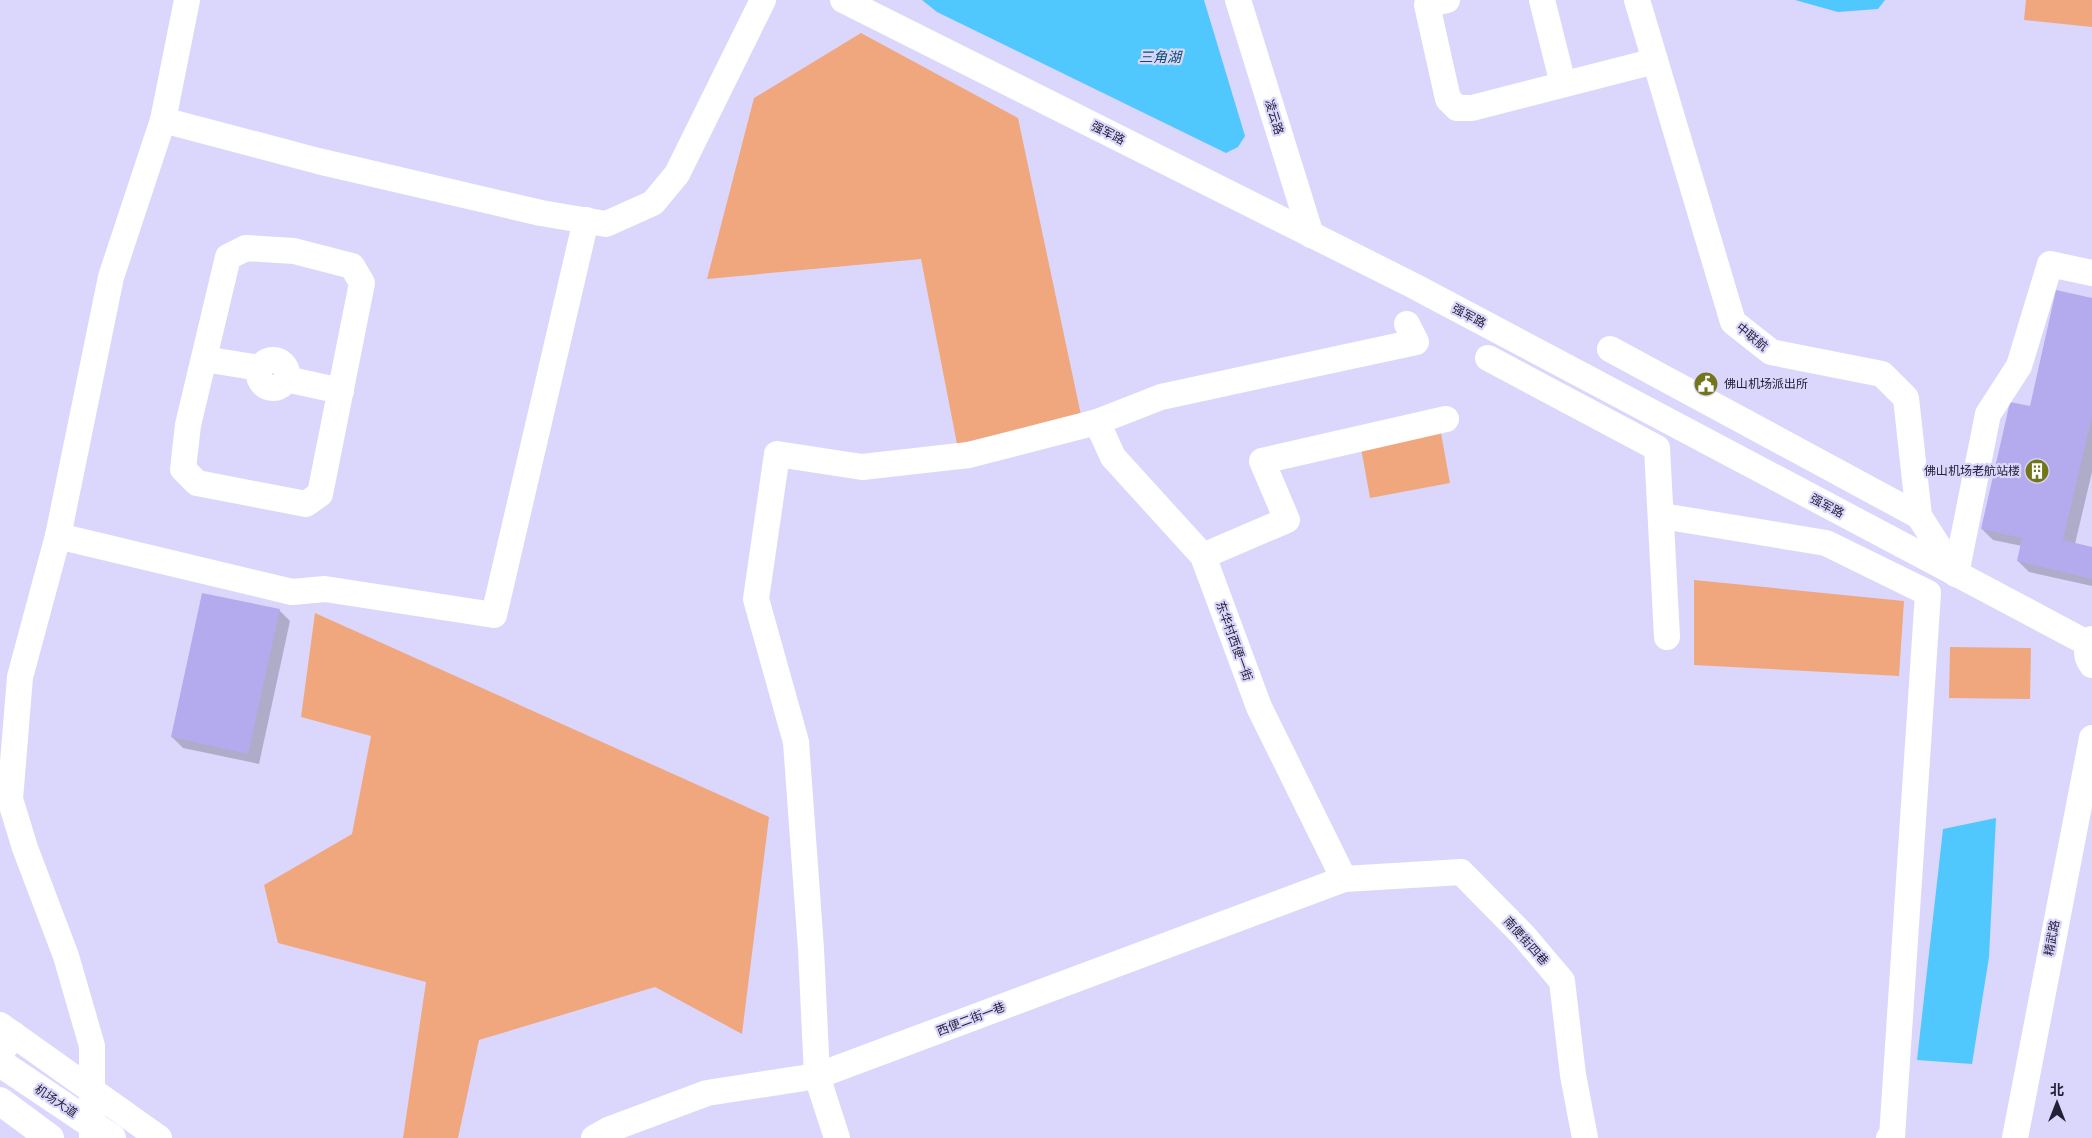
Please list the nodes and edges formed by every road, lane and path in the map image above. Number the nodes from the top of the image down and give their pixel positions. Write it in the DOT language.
graph roads {
  1 [pos="187,0"];
  2 [pos="763,0"];
  3 [pos="843,0"];
  4 [pos="1238,0"];
  5 [pos="1447,0"];
  6 [pos="1542,0"];
  7 [pos="1637,0"];
  8 [pos="1655,61"];
  9 [pos="1563,84"];
  10 [pos="163,120"];
  11 [pos="586,220"];
  12 [pos="1311,234"];
  13 [pos="2092,273"];
  14 [pos="1407,324"];
  15 [pos="1610,348"];
  16 [pos="1488,358"];
  17 [pos="204,359"];
  18 [pos="341,391"];
  19 [pos="1446,419"];
  20 [pos="1097,422"];
  21 [pos="1662,516"];
  22 [pos="1919,516"];
  23 [pos="58,536"];
  24 [pos="1203,556"];
  25 [pos="1956,574"];
  26 [pos="1667,637"];
  27 [pos="2091,649"];
  28 [pos="2092,738"];
  29 [pos="1344,879"];
  30 [pos="4,1037"];
  31 [pos="0,1063"];
  32 [pos="817,1076"];
  33 [pos="93,1092"];
  34 [pos="0,1101"];
  35 [pos="50,1138"];
  36 [pos="92,1138"];
  37 [pos="112,1138"];
  38 [pos="160,1138"];
  39 [pos="594,1138"];
  40 [pos="836,1138"];
  41 [pos="1586,1138"];
  42 [pos="1889,1138"];
  43 [pos="2015,1138"];
  1 -- 10 [label="street"];
  2 -- 11 [label="street"];
  3 -- 12 [label="street, 强军路"];
  4 -- 12 [label="street, 凌云路"];
  5 -- 9 [label="street"];
  6 -- 9 [label="street"];
  7 -- 8 [label="street, 中联航"];
  8 -- 9 [label="street"];
  8 -- 22 [label="street, 中联航"];
  10 -- 11 [label="street"];
  10 -- 23 [label="street"];
  11 -- 23 [label="street"];
  12 -- 25 [label="street, 强军路"];
  13 -- 25 [label="street"];
  14 -- 20 [label="street"];
  15 -- 22 [label="street"];
  16 -- 21 [label="street"];
  17 -- 18 [label="street"];
  17 -- 18 [label="street"];
  17 -- 18 [label="street"];
  19 -- 24 [label="street"];
  20 -- 24 [label="street, 东华村西便一街"];
  20 -- 32 [label="street"];
  21 -- 26 [label="street"];
  21 -- 42 [label="street"];
  22 -- 25 [label="street, 中联航"];
  23 -- 33 [label="street"];
  24 -- 29 [label="street, 东华村西便一街"];
  25 -- 27 [label="street, 强军路"];
  28 -- 43 [label="street, 精武路"];
  29 -- 32 [label="street, 西便二街一巷"];
  29 -- 41 [label="street, 南便街四巷"];
  30 -- 33 [label="street"];
  31 -- 37 [label="main road, 机场大道"];
  32 -- 39 [label="street, 西便二街一巷"];
  32 -- 40 [label="street"];
  33 -- 36 [label="street"];
  33 -- 38 [label="street"];
  34 -- 35 [label="main road"];
}
